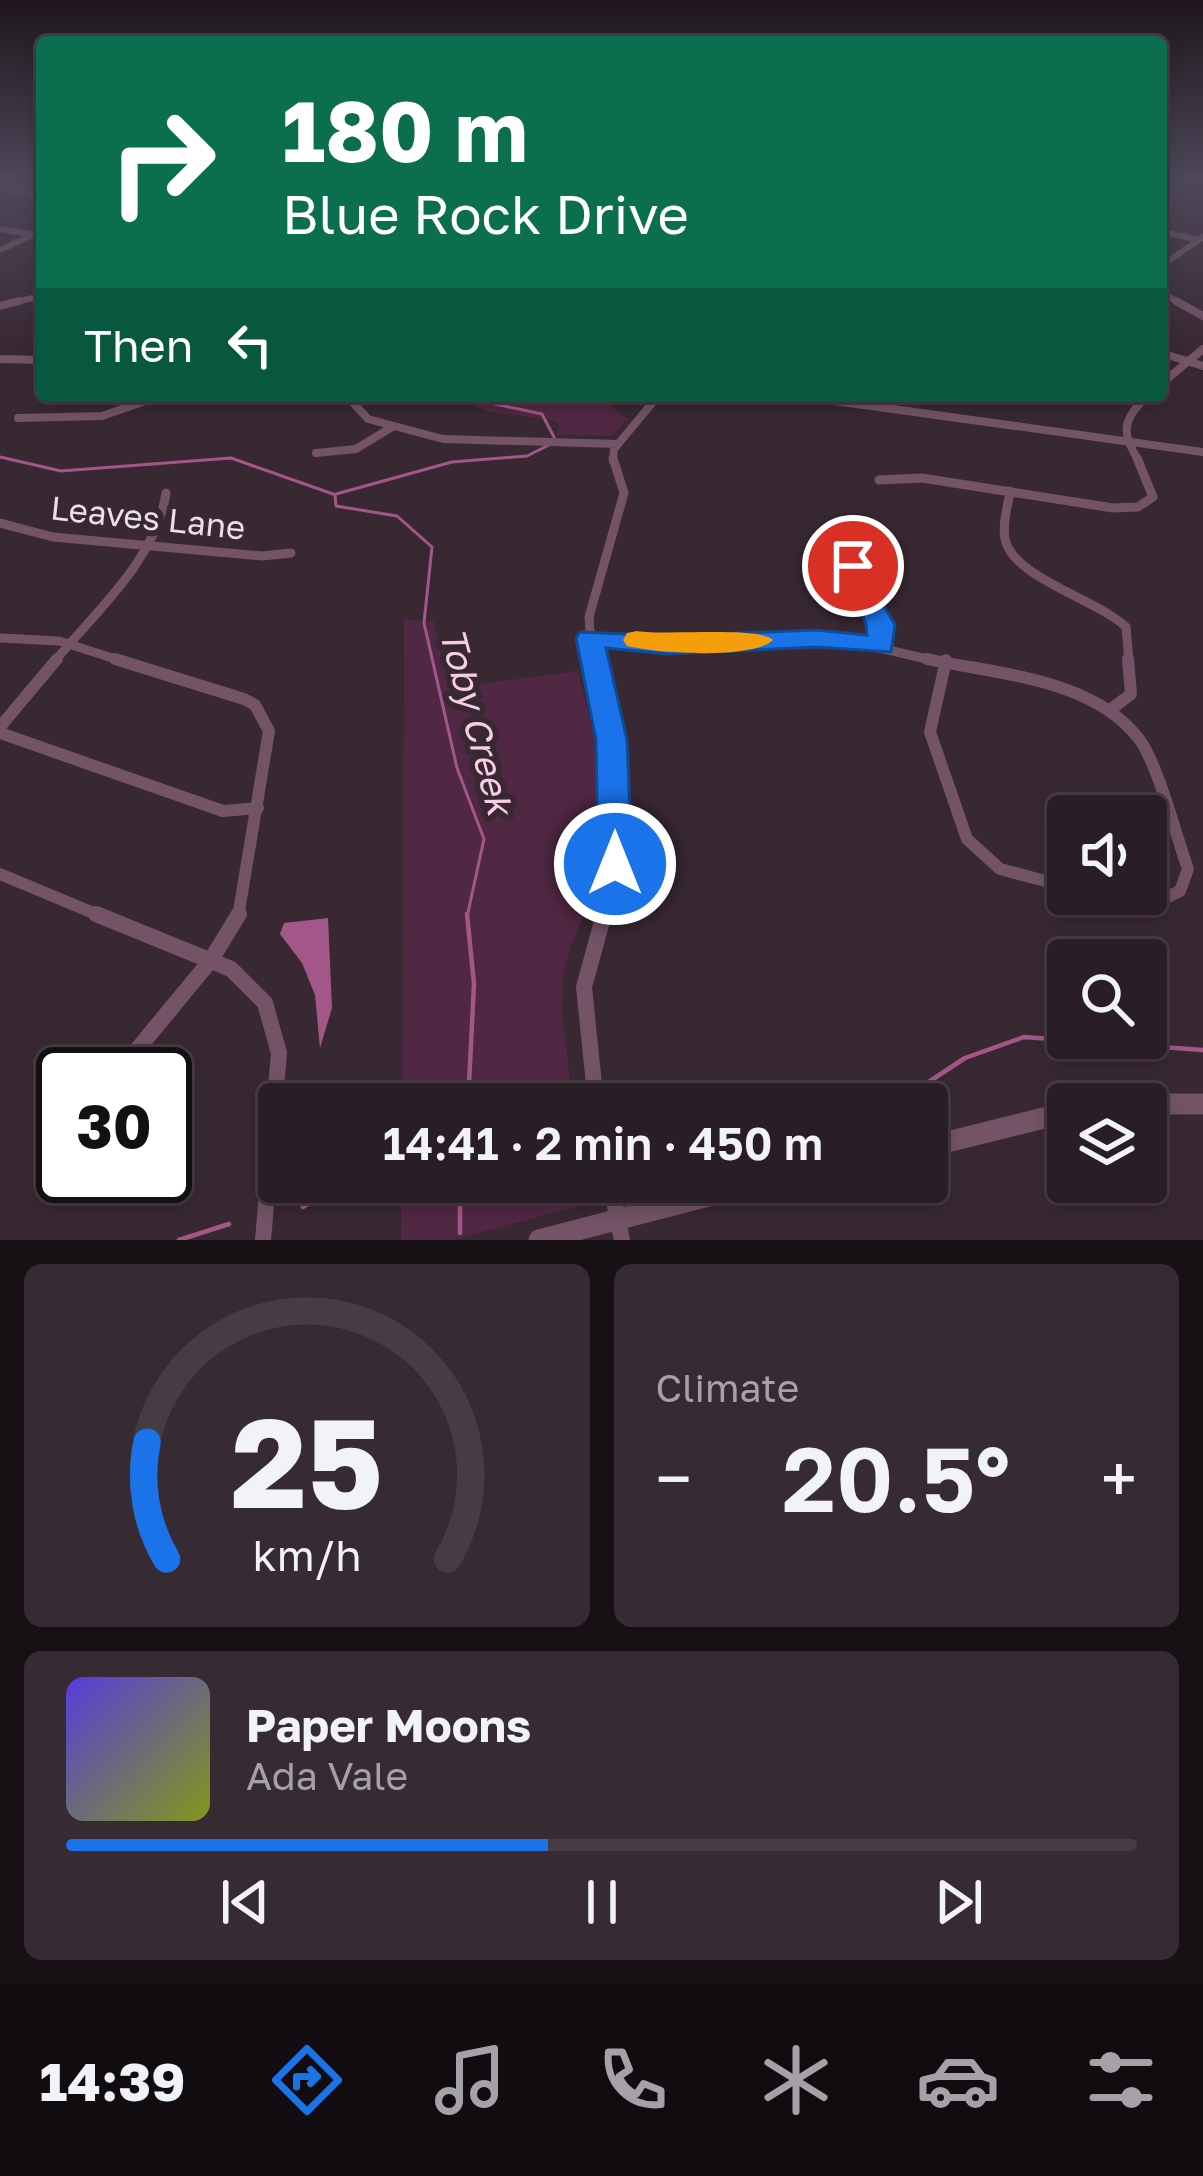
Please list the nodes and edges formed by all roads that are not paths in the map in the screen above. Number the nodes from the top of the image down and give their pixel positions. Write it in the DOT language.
graph roads {
  1 [pos="31,238"];
  2 [pos="1201,238"];
  3 [pos="0,250"];
  4 [pos="1167,262"];
  5 [pos="1167,296"];
  6 [pos="36,297"];
  7 [pos="0,306"];
  8 [pos="1203,316"];
  9 [pos="1203,349"];
  10 [pos="36,353"];
  11 [pos="1167,355"];
  12 [pos="0,359"];
  13 [pos="29,359"];
  14 [pos="36,360"];
  15 [pos="1189,362"];
  16 [pos="1203,366"];
  17 [pos="1167,380"];
  18 [pos="143,402"];
  19 [pos="352,402"];
  20 [pos="653,402"];
  21 [pos="818,402"];
  22 [pos="1142,402"];
  23 [pos="18,418"];
  24 [pos="392,427"];
  25 [pos="1126,441"];
  26 [pos="618,444"];
  27 [pos="1203,452"];
  28 [pos="316,453"];
  29 [pos="879,480"];
  30 [pos="1010,491"];
  31 [pos="166,493"];
  32 [pos="0,523"];
  33 [pos="149,546"];
  34 [pos="291,553"];
  35 [pos="853,566"];
  36 [pos="0,638"];
  37 [pos="590,638"];
  38 [pos="70,644"];
  39 [pos="881,645"];
  40 [pos="946,660"];
  41 [pos="1110,710"];
  42 [pos="0,730"];
  43 [pos="1161,795"];
  44 [pos="258,808"];
  45 [pos="1167,812"];
  46 [pos="0,874"];
  47 [pos="1047,881"];
  48 [pos="1167,898"];
  49 [pos="211,959"];
  50 [pos="139,1047"];
  51 [pos="594,1083"];
  52 [pos="1167,1104"];
  53 [pos="1203,1104"];
  54 [pos="1047,1117"];
  55 [pos="948,1142"];
  56 [pos="690,1203"];
  57 [pos="620,1229"];
  58 [pos="263,1240"];
  59 [pos="539,1240"];
  1 -- 3 [label="street"];
  2 -- 4 [label="street"];
  5 -- 8 [label="street"];
  6 -- 7 [label="street"];
  9 -- 15 [label="street"];
  10 -- 13 [label="street"];
  11 -- 15 [label="street"];
  12 -- 13 [label="street"];
  13 -- 14 [label="street"];
  15 -- 16 [label="street"];
  15 -- 17 [label="street"];
  18 -- 23 [label="street"];
  19 -- 24 [label="street"];
  20 -- 26 [label="street"];
  21 -- 25 [label="street"];
  22 -- 25 [label="street"];
  24 -- 26 [label="street"];
  24 -- 28 [label="street"];
  25 -- 27 [label="street"];
  25 -- 30 [label="street"];
  26 -- 37 [label="street"];
  29 -- 30 [label="street"];
  30 -- 41 [label="street"];
  31 -- 33 [label="street"];
  32 -- 33 [label="street, Leaves Lane"];
  33 -- 34 [label="street, Leaves Lane"];
  33 -- 38 [label="street"];
  35 -- 39 [label="street"];
  36 -- 38 [label="street"];
  37 -- 39 [label="street"];
  37 -- 51 [label="street"];
  38 -- 42 [label="street"];
  38 -- 44 [label="street"];
  39 -- 40 [label="street"];
  40 -- 41 [label="street"];
  40 -- 47 [label="street"];
  41 -- 43 [label="street"];
  42 -- 44 [label="street"];
  44 -- 49 [label="street"];
  45 -- 48 [label="street"];
  46 -- 49 [label="street"];
  49 -- 50 [label="street"];
  49 -- 58 [label="street"];
  52 -- 53 [label="street"];
  54 -- 55 [label="street"];
  56 -- 57 [label="street"];
  57 -- 59 [label="street"];
}
